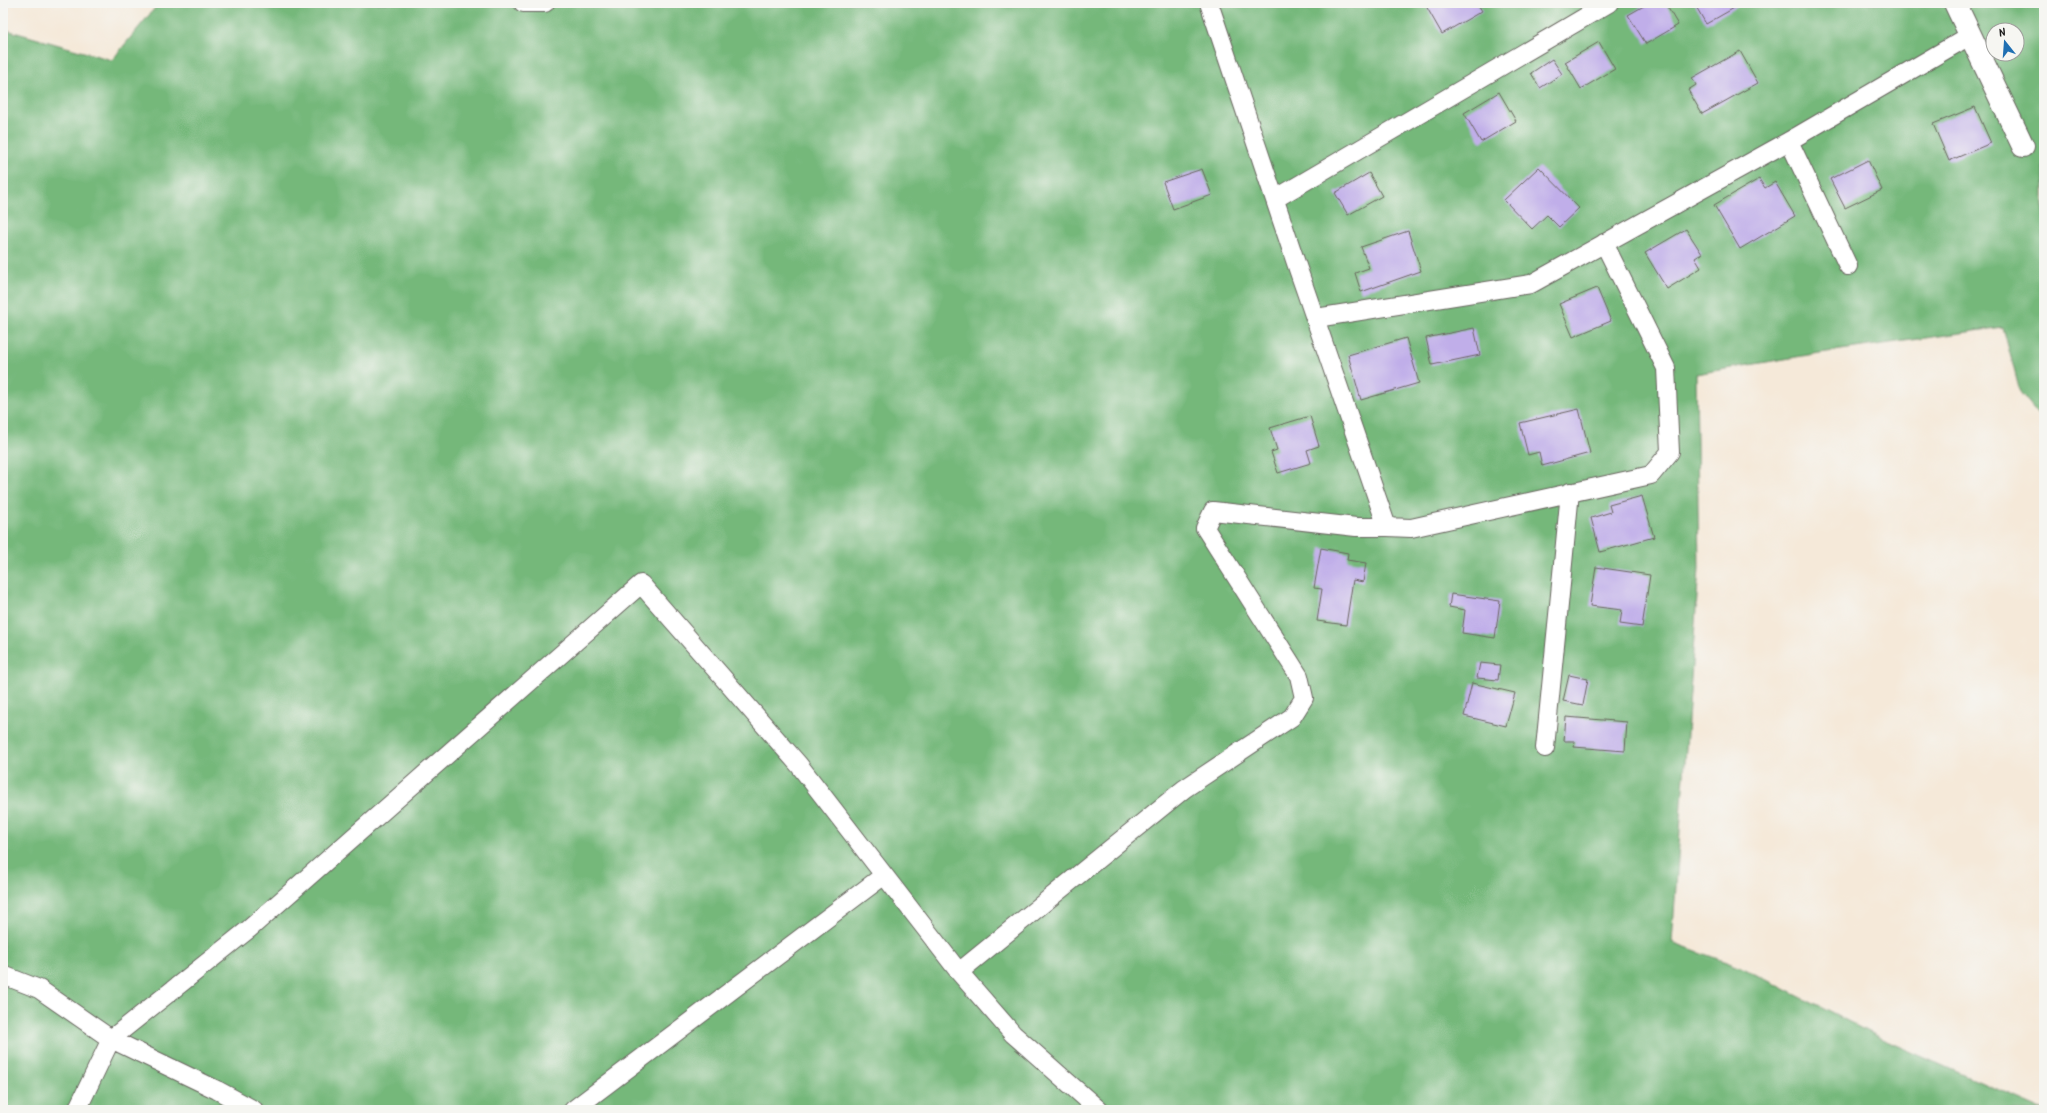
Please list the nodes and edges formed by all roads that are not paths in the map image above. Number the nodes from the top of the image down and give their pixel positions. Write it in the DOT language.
graph roads {
  1 [pos="523,3"];
  2 [pos="545,3"];
  3 [pos="1609,3"];
  4 [pos="1955,3"];
  5 [pos="1211,4"];
  6 [pos="1971,35"];
  7 [pos="1788,140"];
  8 [pos="2023,146"];
  9 [pos="1275,199"];
  10 [pos="1604,243"];
  11 [pos="1848,266"];
  12 [pos="1316,318"];
  13 [pos="1570,492"];
  14 [pos="1387,527"];
  15 [pos="1545,748"];
  16 [pos="883,876"];
  17 [pos="959,972"];
  18 [pos="3,975"];
  19 [pos="111,1039"];
  20 [pos="77,1110"];
  21 [pos="254,1110"];
  22 [pos="572,1110"];
  23 [pos="1099,1110"];
  1 -- 2 [label="lane"];
  3 -- 9 [label="lane"];
  4 -- 6 [label="street"];
  5 -- 9 [label="lane"];
  6 -- 7 [label="lane"];
  6 -- 8 [label="street"];
  7 -- 10 [label="lane"];
  7 -- 11 [label="lane"];
  9 -- 12 [label="lane"];
  10 -- 12 [label="lane"];
  10 -- 13 [label="lane"];
  12 -- 14 [label="lane"];
  13 -- 14 [label="lane"];
  13 -- 15 [label="lane"];
  14 -- 17 [label="lane"];
  16 -- 17 [label="lane"];
  16 -- 19 [label="lane"];
  16 -- 22 [label="lane"];
  17 -- 23 [label="lane"];
  18 -- 19 [label="lane"];
  19 -- 20 [label="lane"];
  19 -- 21 [label="lane"];
}
